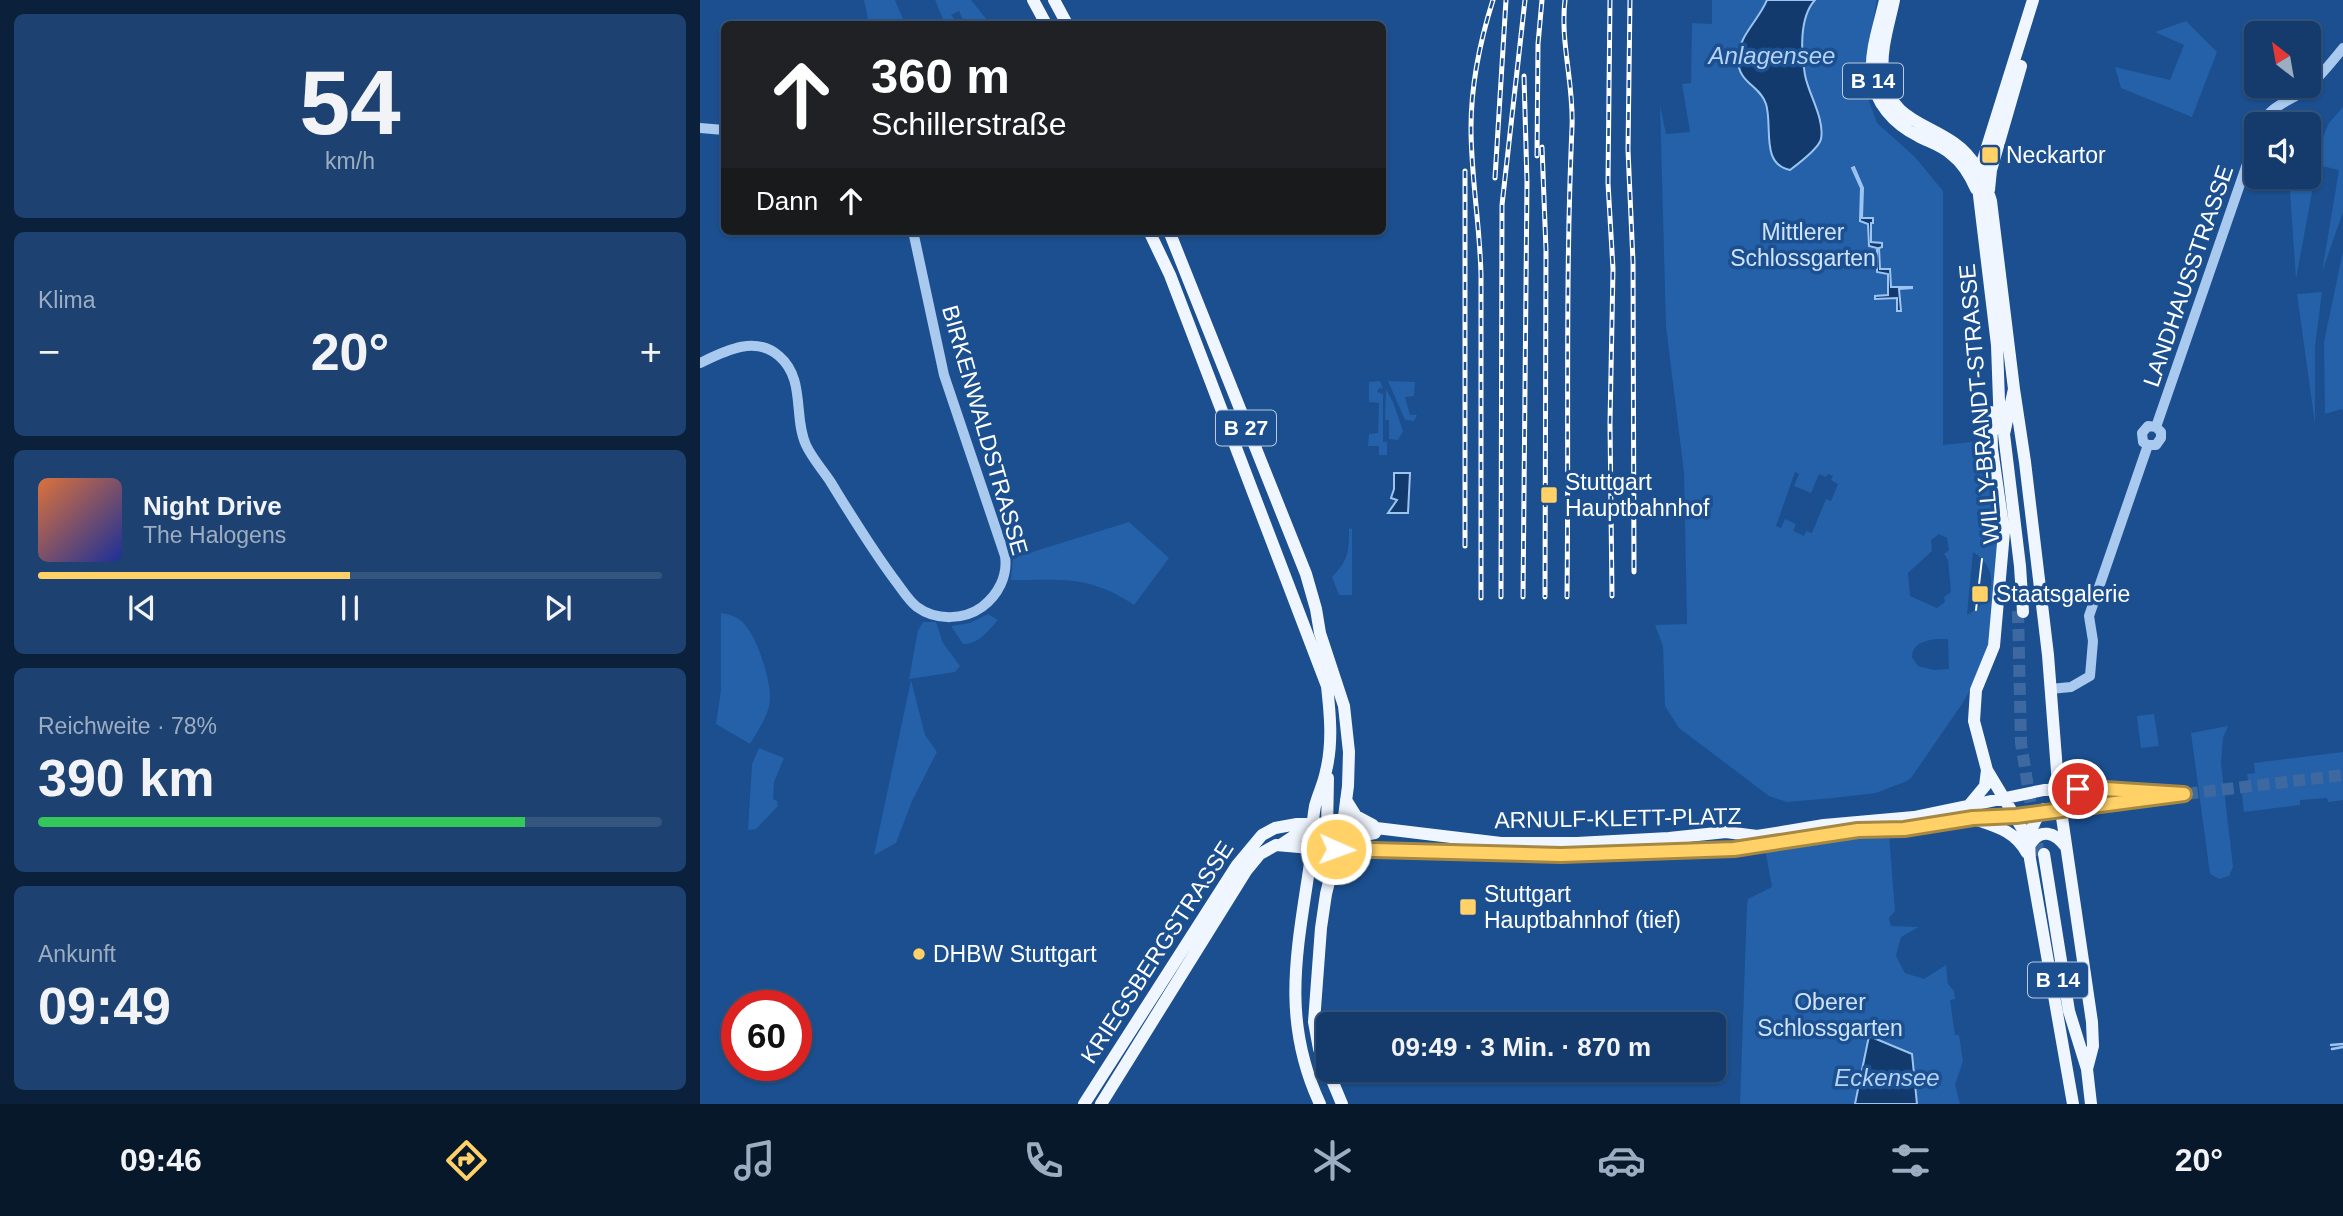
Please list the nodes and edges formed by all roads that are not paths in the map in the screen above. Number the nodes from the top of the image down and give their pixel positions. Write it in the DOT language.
graph roads {
  1 [pos="1033,0"];
  2 [pos="1054,0"];
  3 [pos="1885,0"];
  4 [pos="1894,0"];
  5 [pos="2033,0"];
  6 [pos="2041,0"];
  7 [pos="1044,21"];
  8 [pos="1065,21"];
  9 [pos="2343,48"];
  10 [pos="2269,112"];
  11 [pos="700,128"];
  12 [pos="721,130"];
  13 [pos="1987,144"];
  14 [pos="1960,148"];
  15 [pos="1979,170"];
  16 [pos="2244,173"];
  17 [pos="1978,194"];
  18 [pos="1991,201"];
  19 [pos="914,235"];
  20 [pos="1151,235"];
  21 [pos="1171,235"];
  22 [pos="700,363"];
  23 [pos="1998,363"];
  24 [pos="2014,389"];
  25 [pos="2005,469"];
  26 [pos="2000,499"];
  27 [pos="2050,689"];
  28 [pos="2056,768"];
  29 [pos="1987,769"];
  30 [pos="1327,770"];
  31 [pos="2073,789"];
  32 [pos="2036,794"];
  33 [pos="1346,800"];
  34 [pos="2008,803"];
  35 [pos="1315,804"];
  36 [pos="1970,804"];
  37 [pos="2056,807"];
  38 [pos="1973,818"];
  39 [pos="1343,824"];
  40 [pos="1282,825"];
  41 [pos="1385,831"];
  42 [pos="1326,835"];
  43 [pos="1750,835"];
  44 [pos="1282,844"];
  45 [pos="2067,847"];
  46 [pos="1311,848"];
  47 [pos="1360,850"];
  48 [pos="1381,850"];
  49 [pos="1713,850"];
  50 [pos="2034,851"];
  51 [pos="1331,873"];
  52 [pos="1294,993"];
  53 [pos="1314,1012"];
  54 [pos="1316,1041"];
  55 [pos="1316,1065"];
  56 [pos="1306,1069"];
  57 [pos="2087,1069"];
  58 [pos="1333,1082"];
  59 [pos="1084,1104"];
  60 [pos="1101,1104"];
  61 [pos="1320,1104"];
  62 [pos="1342,1104"];
  63 [pos="2075,1104"];
  64 [pos="2091,1104"];
  1 -- 7 [label="main road"];
  2 -- 8 [label="main road"];
  3 -- 17 [label="main road, B 14"];
  4 -- 14 [label="main road, B 14"];
  5 -- 13 [label="main road"];
  6 -- 18 [label="main road"];
  9 -- 10 [label="street"];
  11 -- 12 [label="street"];
  13 -- 14 [label="main road"];
  13 -- 15 [label="main road"];
  14 -- 15 [label="main road, B 14"];
  15 -- 17 [label="main road"];
  15 -- 18 [label="main road, WILLY-BRANDT-STRASSE / B 14"];
  16 -- 27 [label="street, LANDHAUSSTRASSE"];
  17 -- 23 [label="main road, WILLY-BRANDT-STRASSE / B 14"];
  18 -- 24 [label="main road, WILLY-BRANDT-STRASSE / B 14"];
  19 -- 22 [label="street, BIRKENWALDSTRASSE"];
  20 -- 30 [label="main road, B 27"];
  21 -- 33 [label="main road, B 27"];
  23 -- 25 [label="main road, WILLY-BRANDT-STRASSE / B 14"];
  23 -- 26 [label="main road"];
  24 -- 25 [label="main road, WILLY-BRANDT-STRASSE / B 14"];
  24 -- 27 [label="main road"];
  25 -- 26 [label="main road"];
  26 -- 29 [label="main road"];
  27 -- 28 [label="main road"];
  28 -- 31 [label="main road"];
  28 -- 32 [label="main road"];
  28 -- 37 [label="main road"];
  29 -- 34 [label="main road"];
  29 -- 36 [label="main road"];
  30 -- 35 [label="main road, B 27"];
  30 -- 42 [label="main road"];
  31 -- 37 [label="main road"];
  31 -- 37 [label="main road"];
  32 -- 34 [label="main road"];
  32 -- 37 [label="main road"];
  33 -- 39 [label="main road, B 27"];
  33 -- 41 [label="main road"];
  34 -- 36 [label="main road"];
  34 -- 37 [label="main road"];
  34 -- 38 [label="main road, ARNULF-KLETT-PLATZ"];
  34 -- 50 [label="main road"];
  35 -- 40 [label="main road, KRIEGSBERGSTRASSE"];
  35 -- 42 [label="main road, B 27"];
  36 -- 43 [label="main road"];
  37 -- 45 [label="main road"];
  37 -- 50 [label="main road"];
  38 -- 49 [label="main road, ARNULF-KLETT-PLATZ"];
  38 -- 50 [label="main road"];
  39 -- 41 [label="main road, ARNULF-KLETT-PLATZ"];
  39 -- 42 [label="main road, ARNULF-KLETT-PLATZ"];
  40 -- 42 [label="main road"];
  40 -- 59 [label="main road, KRIEGSBERGSTRASSE"];
  41 -- 42 [label="main road"];
  41 -- 43 [label="main road, ARNULF-KLETT-PLATZ"];
  41 -- 48 [label="main road"];
  42 -- 44 [label="main road, KRIEGSBERGSTRASSE"];
  42 -- 46 [label="main road, ARNULF-KLETT-PLATZ"];
  42 -- 46 [label="main road, B 27"];
  42 -- 47 [label="main road, ARNULF-KLETT-PLATZ"];
  42 -- 51 [label="main road, B 27"];
  43 -- 49 [label="main road"];
  44 -- 46 [label="main road"];
  44 -- 60 [label="main road, KRIEGSBERGSTRASSE"];
  45 -- 50 [label="main road"];
  45 -- 57 [label="main road"];
  46 -- 52 [label="main road, B 27"];
  47 -- 48 [label="main road, ARNULF-KLETT-PLATZ"];
  47 -- 51 [label="main road"];
  48 -- 49 [label="main road, ARNULF-KLETT-PLATZ"];
  50 -- 57 [label="main road, B 14"];
  50 -- 63 [label="main road, B 14"];
  51 -- 53 [label="main road, B 27"];
  52 -- 53 [label="main road"];
  52 -- 56 [label="main road, B 27"];
  53 -- 54 [label="main road, B 27"];
  55 -- 56 [label="main road"];
  56 -- 61 [label="main road, B 27"];
  57 -- 64 [label="main road, B 14"];
  58 -- 62 [label="main road, B 27"];
}
